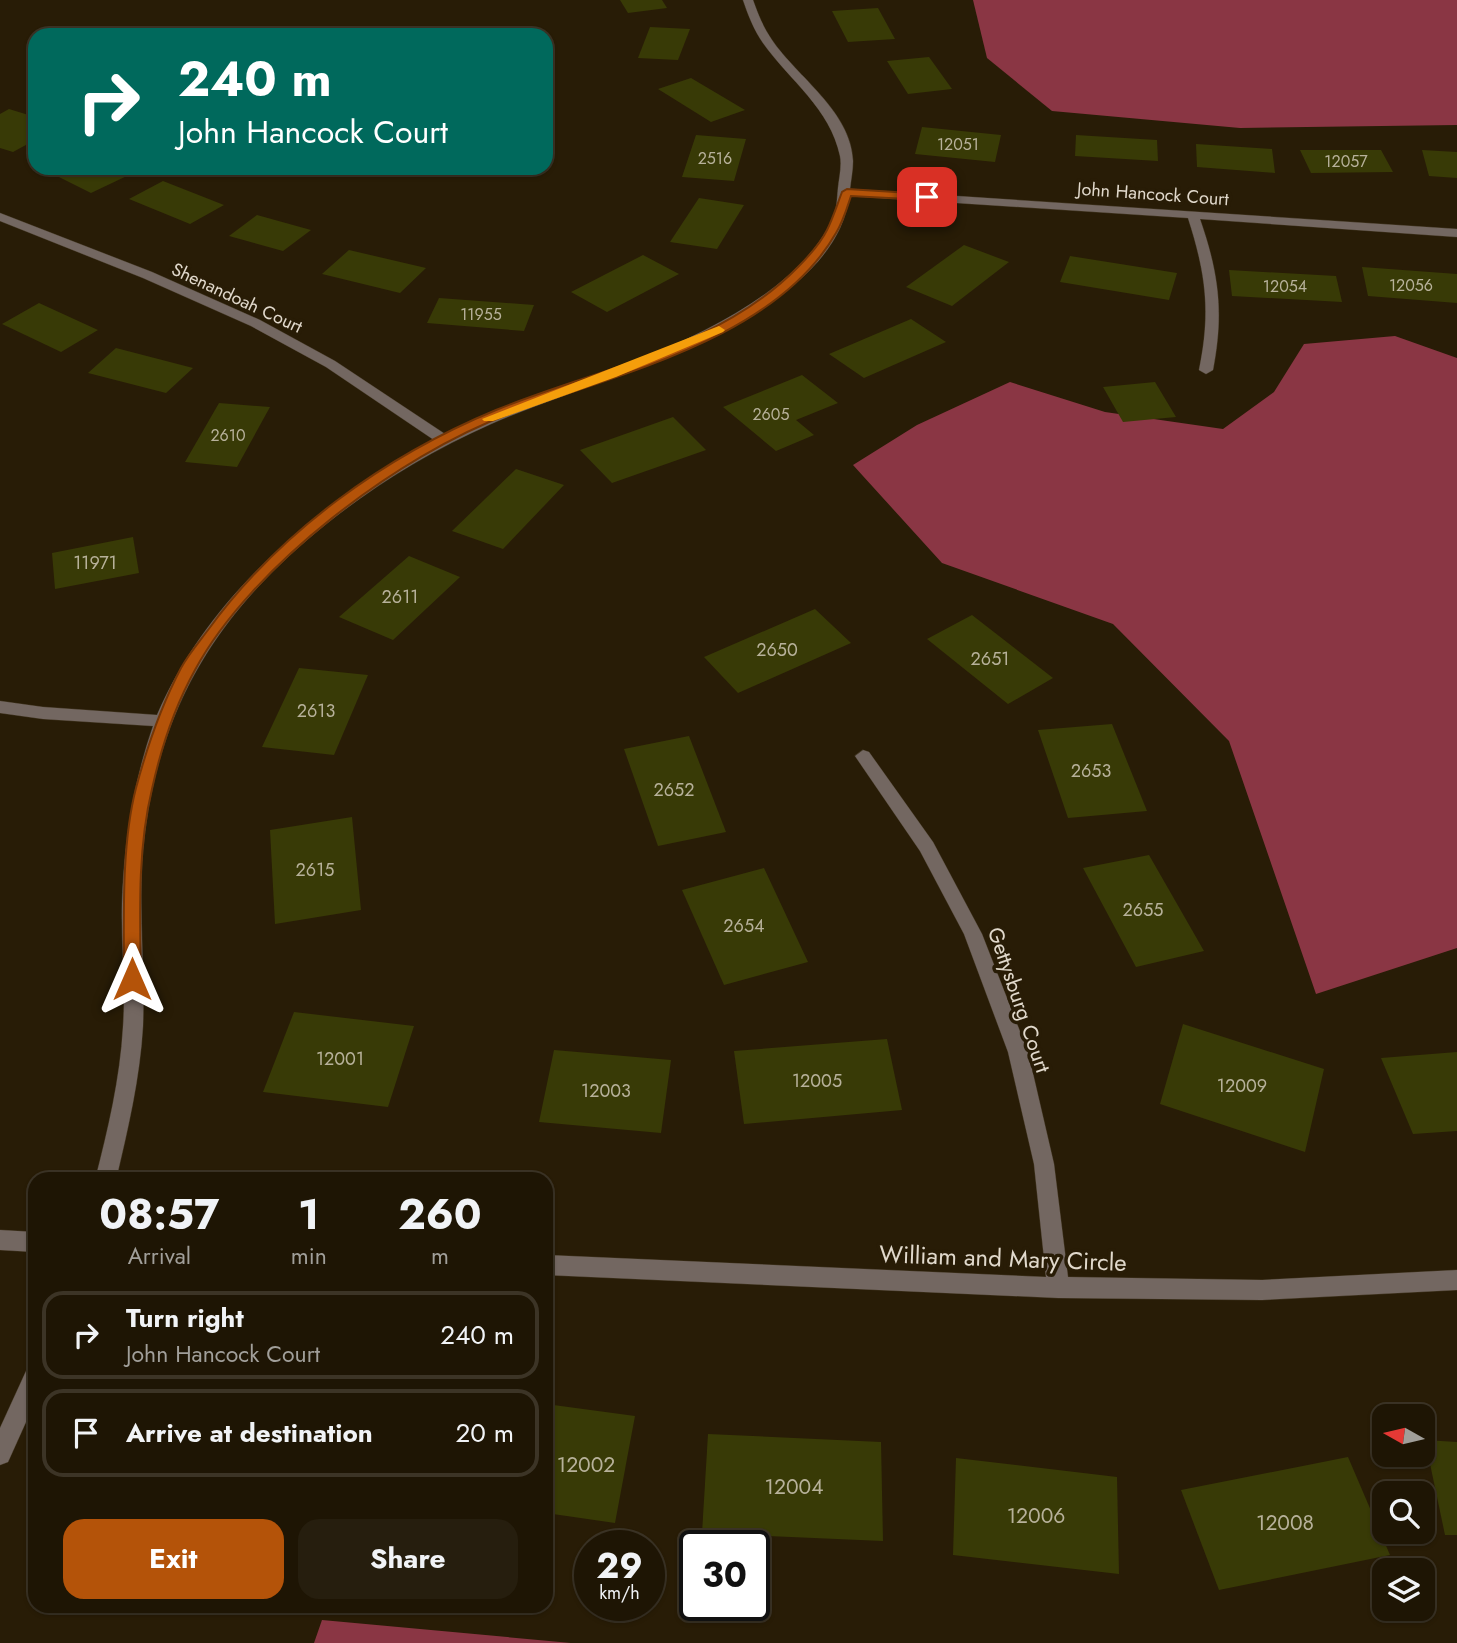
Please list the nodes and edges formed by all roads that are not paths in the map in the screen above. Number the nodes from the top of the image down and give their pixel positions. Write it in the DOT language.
graph roads {
  1 [pos="748,0"];
  2 [pos="847,192"];
  3 [pos="1192,214"];
  4 [pos="0,217"];
  5 [pos="1457,233"];
  6 [pos="1206,370"];
  7 [pos="444,439"];
  8 [pos="0,707"];
  9 [pos="164,721"];
  10 [pos="863,756"];
  11 [pos="107,1172"];
  12 [pos="0,1240"];
  13 [pos="28,1242"];
  14 [pos="553,1265"];
  15 [pos="1457,1280"];
  16 [pos="1058,1288"];
  17 [pos="28,1392"];
  18 [pos="0,1454"];
  1 -- 2 [label="street"];
  2 -- 3 [label="street, John Hancock Court"];
  2 -- 7 [label="street"];
  3 -- 5 [label="street, John Hancock Court"];
  3 -- 6 [label="street"];
  4 -- 7 [label="street, Shenandoah Court"];
  7 -- 9 [label="street"];
  8 -- 9 [label="street"];
  9 -- 11 [label="street"];
  10 -- 16 [label="street, Gettysburg Court"];
  12 -- 13 [label="street"];
  14 -- 16 [label="street, William and Mary Circle"];
  15 -- 16 [label="street, William and Mary Circle"];
  17 -- 18 [label="street"];
}
